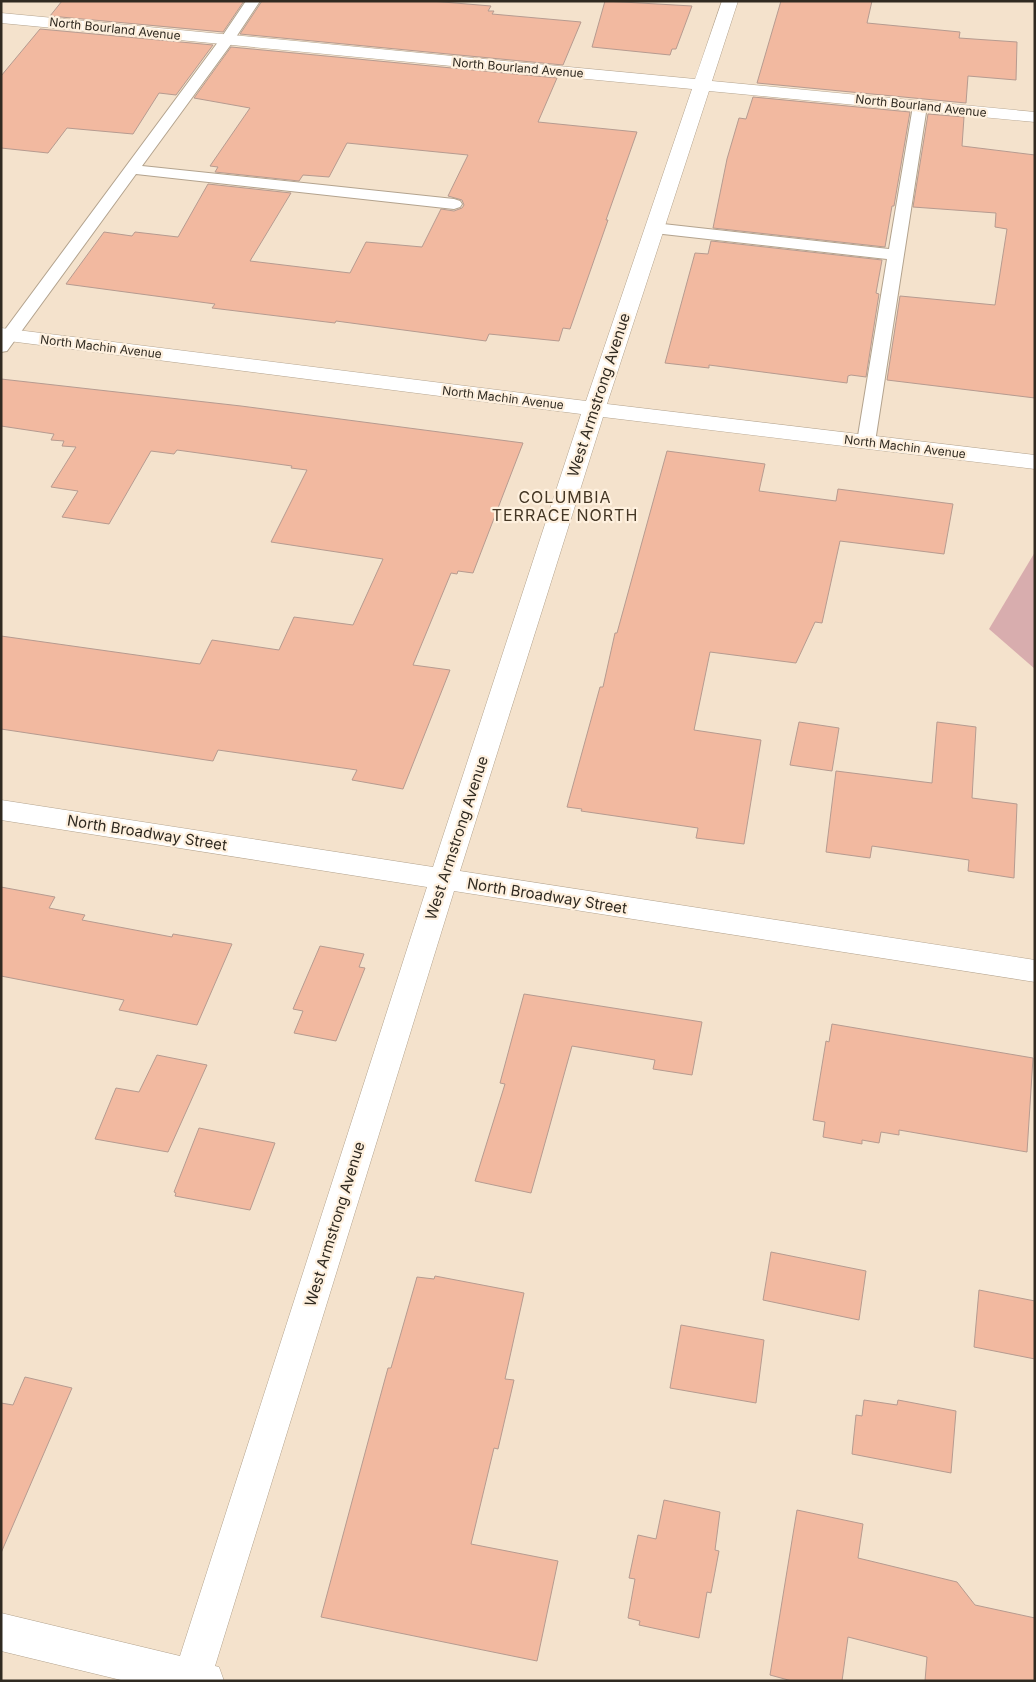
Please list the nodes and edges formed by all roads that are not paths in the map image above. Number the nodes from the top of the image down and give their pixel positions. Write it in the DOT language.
graph roads {
  1 [pos="253,1"];
  2 [pos="730,1"];
  3 [pos="1,18"];
  4 [pos="227,40"];
  5 [pos="704,85"];
  6 [pos="920,106"];
  7 [pos="1035,117"];
  8 [pos="132,169"];
  9 [pos="454,204"];
  10 [pos="654,228"];
  11 [pos="896,255"];
  12 [pos="4,339"];
  13 [pos="594,410"];
  14 [pos="866,442"];
  15 [pos="1035,462"];
  16 [pos="1,810"];
  17 [pos="443,880"];
  18 [pos="1035,971"];
  19 [pos="1,1632"];
  20 [pos="198,1679"];
  1 -- 4 [label="lane"];
  2 -- 5 [label="street, West Armstrong Avenue"];
  3 -- 4 [label="street, North Bourland Avenue"];
  4 -- 5 [label="street, North Bourland Avenue"];
  4 -- 8 [label="lane"];
  5 -- 6 [label="street, North Bourland Avenue"];
  5 -- 10 [label="street, West Armstrong Avenue"];
  6 -- 7 [label="street, North Bourland Avenue"];
  6 -- 11 [label="lane"];
  8 -- 9 [label="lane"];
  8 -- 12 [label="lane"];
  10 -- 11 [label="lane"];
  10 -- 13 [label="street, West Armstrong Avenue"];
  11 -- 14 [label="lane"];
  12 -- 13 [label="street, North Machin Avenue"];
  13 -- 14 [label="street, North Machin Avenue"];
  13 -- 17 [label="street, West Armstrong Avenue"];
  14 -- 15 [label="street, North Machin Avenue"];
  16 -- 17 [label="street, North Broadway Street"];
  17 -- 18 [label="street, North Broadway Street"];
  17 -- 20 [label="street, West Armstrong Avenue"];
  19 -- 20 [label="street"];
}
